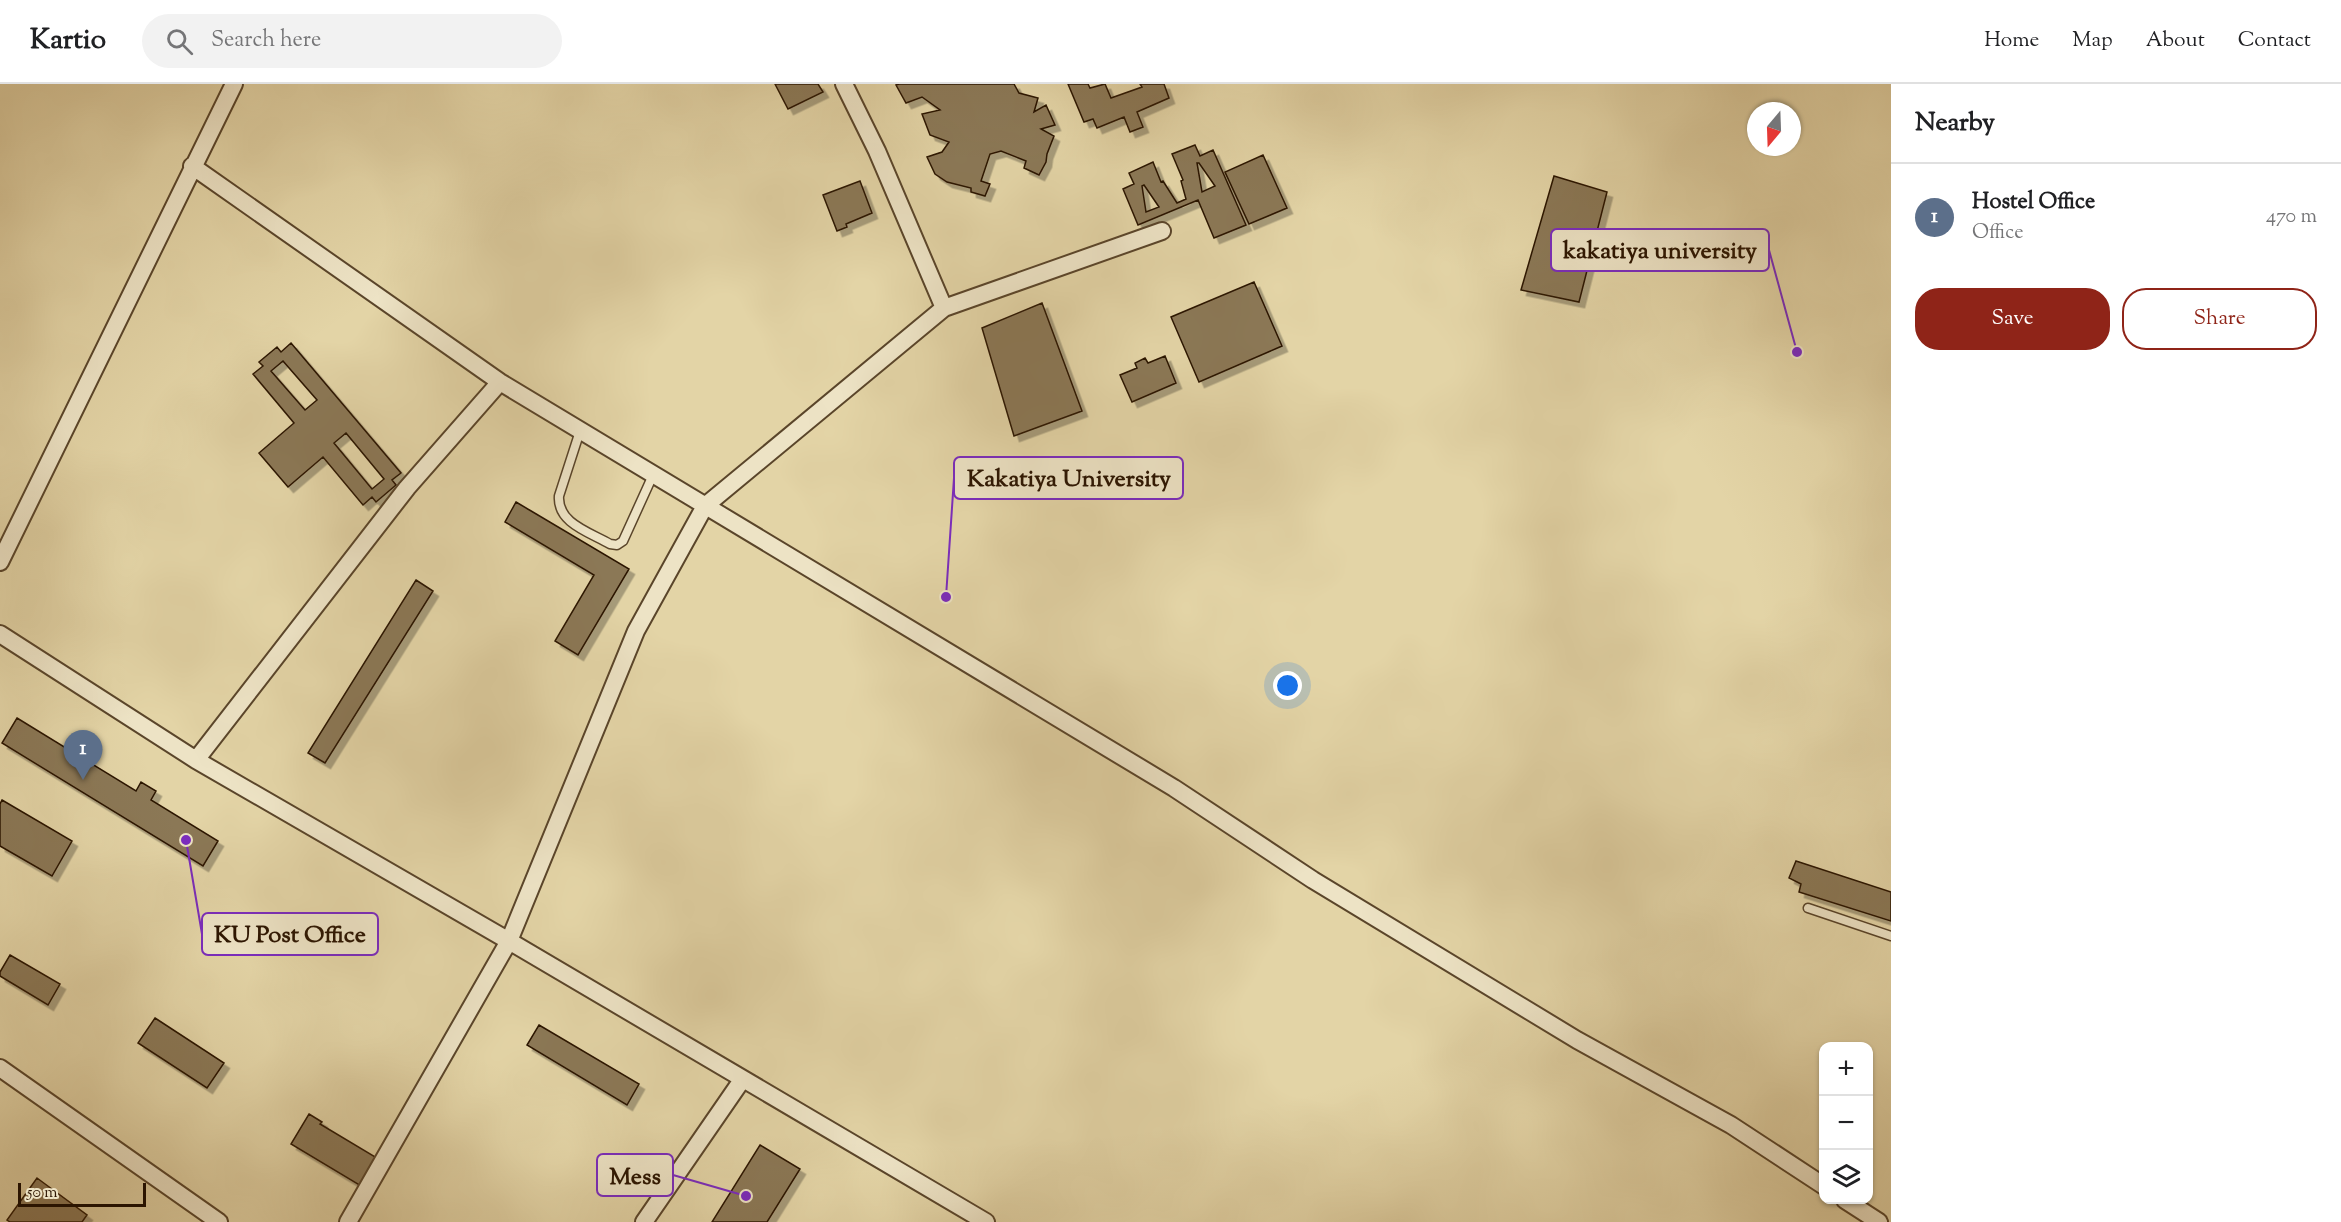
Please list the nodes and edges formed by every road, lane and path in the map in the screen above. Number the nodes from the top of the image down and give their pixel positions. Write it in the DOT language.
graph roads {
  1 [pos="234,84"];
  2 [pos="844,84"];
  3 [pos="192,166"];
  4 [pos="1162,231"];
  5 [pos="944,308"];
  6 [pos="500,382"];
  7 [pos="580,431"];
  8 [pos="652,475"];
  9 [pos="705,506"];
  10 [pos="0,562"];
  11 [pos="0,634"];
  12 [pos="196,760"];
  13 [pos="1808,908"];
  14 [pos="1891,936"];
  15 [pos="509,941"];
  16 [pos="0,1068"];
  17 [pos="742,1080"];
  18 [pos="1819,1183"];
  19 [pos="1851,1204"];
  20 [pos="219,1222"];
  21 [pos="348,1222"];
  22 [pos="645,1222"];
  23 [pos="986,1222"];
  24 [pos="1879,1222"];
  1 -- 3 [label="street"];
  2 -- 5 [label="street"];
  3 -- 6 [label="street"];
  3 -- 10 [label="street"];
  4 -- 5 [label="street"];
  5 -- 9 [label="street"];
  6 -- 7 [label="street"];
  6 -- 12 [label="street"];
  7 -- 8 [label="street"];
  7 -- 8 [label="lane"];
  8 -- 9 [label="street"];
  9 -- 15 [label="street"];
  9 -- 18 [label="street"];
  11 -- 12 [label="street"];
  12 -- 15 [label="street"];
  13 -- 14 [label="lane"];
  15 -- 17 [label="street"];
  15 -- 21 [label="street"];
  16 -- 20 [label="street"];
  17 -- 22 [label="street"];
  17 -- 23 [label="street"];
  19 -- 24 [label="street"];
}
